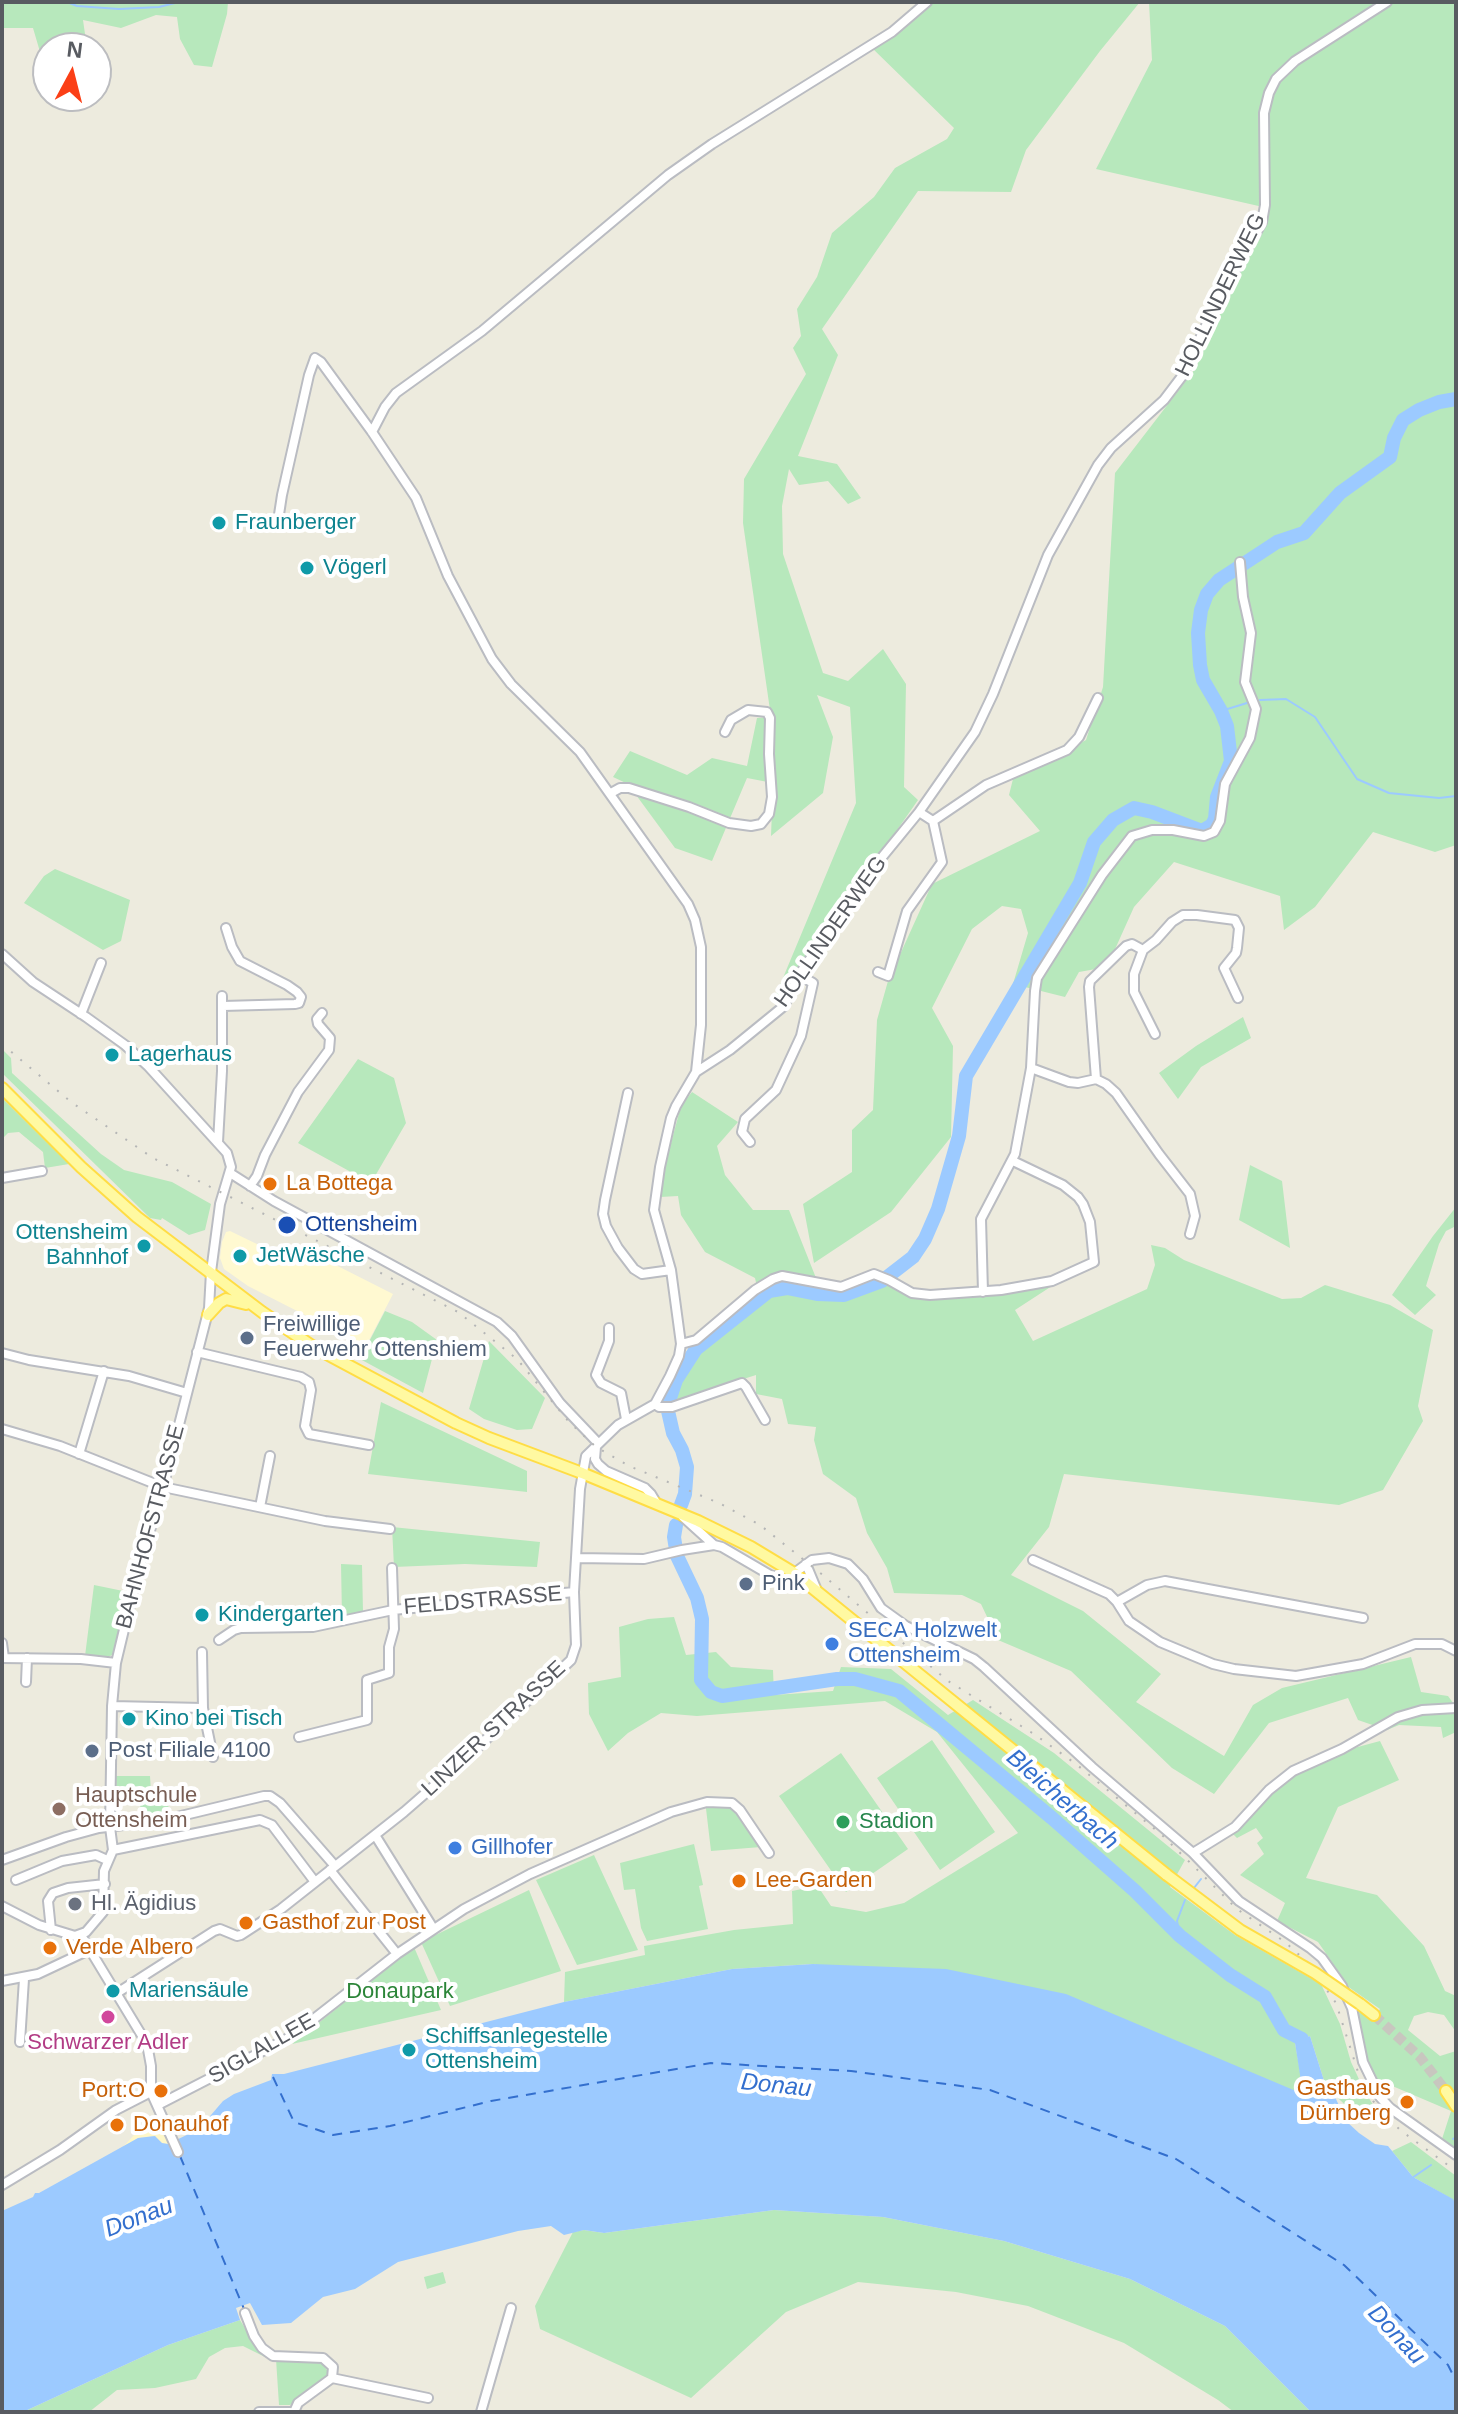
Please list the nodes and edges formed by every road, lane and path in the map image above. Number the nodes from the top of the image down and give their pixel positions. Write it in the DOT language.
graph roads {
  1 [pos="927,2"];
  2 [pos="1387,2"];
  3 [pos="372,432"];
  4 [pos="278,521"];
  5 [pos="1241,566"];
  6 [pos="1098,698"];
  7 [pos="725,732"];
  8 [pos="611,793"];
  9 [pos="919,812"];
  10 [pos="933,821"];
  11 [pos="226,928"];
  12 [pos="1143,950"];
  13 [pos="2,954"];
  14 [pos="101,963"];
  15 [pos="878,972"];
  16 [pos="799,975"];
  17 [pos="1238,998"];
  18 [pos="322,1013"];
  19 [pos="81,1014"];
  20 [pos="1155,1034"];
  21 [pos="1031,1068"];
  22 [pos="696,1072"];
  23 [pos="1096,1079"];
  24 [pos="2,1088"];
  25 [pos="628,1093"];
  26 [pos="218,1142"];
  27 [pos="750,1142"];
  28 [pos="1013,1161"];
  29 [pos="42,1171"];
  30 [pos="230,1173"];
  31 [pos="2,1178"];
  32 [pos="250,1186"];
  33 [pos="1190,1234"];
  34 [pos="671,1270"];
  35 [pos="211,1272"];
  36 [pos="983,1292"];
  37 [pos="262,1312"];
  38 [pos="208,1315"];
  39 [pos="609,1328"];
  40 [pos="681,1344"];
  41 [pos="197,1352"];
  42 [pos="2,1353"];
  43 [pos="104,1371"];
  44 [pos="187,1393"];
  45 [pos="655,1404"];
  46 [pos="626,1419"];
  47 [pos="765,1420"];
  48 [pos="2,1429"];
  49 [pos="369,1445"];
  50 [pos="597,1445"];
  51 [pos="79,1454"];
  52 [pos="270,1456"];
  53 [pos="595,1459"];
  54 [pos="582,1473"];
  55 [pos="163,1487"];
  56 [pos="657,1504"];
  57 [pos="260,1507"];
  58 [pos="680,1514"];
  59 [pos="390,1529"];
  60 [pos="714,1545"];
  61 [pos="576,1558"];
  62 [pos="1033,1560"];
  63 [pos="806,1564"];
  64 [pos="392,1568"];
  65 [pos="794,1573"];
  66 [pos="818,1591"];
  67 [pos="574,1592"];
  68 [pos="1117,1602"];
  69 [pos="393,1610"];
  70 [pos="1363,1618"];
  71 [pos="219,1640"];
  72 [pos="2,1643"];
  73 [pos="1456,1651"];
  74 [pos="202,1652"];
  75 [pos="3,1658"];
  76 [pos="27,1658"];
  77 [pos="116,1663"];
  78 [pos="26,1682"];
  79 [pos="112,1706"];
  80 [pos="203,1708"];
  81 [pos="1456,1708"];
  82 [pos="299,1737"];
  83 [pos="213,1757"];
  84 [pos="110,1827"];
  85 [pos="375,1835"];
  86 [pos="113,1850"];
  87 [pos="769,1853"];
  88 [pos="1193,1853"];
  89 [pos="2,1860"];
  90 [pos="107,1860"];
  91 [pos="332,1868"];
  92 [pos="16,1880"];
  93 [pos="315,1882"];
  94 [pos="105,1884"];
  95 [pos="2,1906"];
  96 [pos="433,1928"];
  97 [pos="51,1930"];
  98 [pos="81,1935"];
  99 [pos="89,1950"];
  100 [pos="397,1954"];
  101 [pos="24,1979"];
  102 [pos="2,1981"];
  103 [pos="117,1993"];
  104 [pos="1374,2015"];
  105 [pos="20,2042"];
  106 [pos="1446,2091"];
  107 [pos="151,2092"];
  108 [pos="1454,2104"];
  109 [pos="158,2105"];
  110 [pos="178,2152"];
  111 [pos="1455,2155"];
  112 [pos="2,2185"];
  113 [pos="511,2308"];
  114 [pos="245,2313"];
  115 [pos="332,2378"];
  116 [pos="428,2398"];
  117 [pos="259,2412"];
  118 [pos="292,2412"];
  119 [pos="481,2412"];
  1 -- 3 [label="street"];
  2 -- 9 [label="street, HOLLINDERWEG"];
  3 -- 4 [label="street"];
  3 -- 8 [label="street"];
  5 -- 21 [label="street"];
  6 -- 10 [label="street"];
  7 -- 8 [label="street"];
  8 -- 22 [label="street"];
  9 -- 10 [label="street"];
  9 -- 16 [label="street, HOLLINDERWEG"];
  10 -- 15 [label="street"];
  11 -- 26 [label="street"];
  12 -- 17 [label="street"];
  12 -- 20 [label="street"];
  12 -- 23 [label="street"];
  13 -- 19 [label="street"];
  14 -- 19 [label="street"];
  16 -- 22 [label="street, HOLLINDERWEG"];
  16 -- 27 [label="street"];
  18 -- 32 [label="street"];
  19 -- 26 [label="street"];
  21 -- 23 [label="street"];
  21 -- 28 [label="street"];
  22 -- 34 [label="street"];
  23 -- 33 [label="street"];
  24 -- 35 [label="main road"];
  25 -- 34 [label="street"];
  26 -- 30 [label="street"];
  28 -- 36 [label="street"];
  28 -- 36 [label="street"];
  29 -- 31 [label="street"];
  30 -- 32 [label="street"];
  30 -- 35 [label="street, BAHNHOFSTRASSE"];
  32 -- 50 [label="street"];
  34 -- 40 [label="street"];
  35 -- 37 [label="main road"];
  35 -- 38 [label="street, BAHNHOFSTRASSE"];
  36 -- 40 [label="street"];
  37 -- 38 [label="main road"];
  37 -- 54 [label="main road"];
  38 -- 41 [label="street, BAHNHOFSTRASSE"];
  39 -- 46 [label="street"];
  40 -- 45 [label="street"];
  41 -- 44 [label="street, BAHNHOFSTRASSE"];
  41 -- 49 [label="street"];
  42 -- 43 [label="street"];
  43 -- 44 [label="street"];
  43 -- 51 [label="street"];
  44 -- 55 [label="street, BAHNHOFSTRASSE"];
  45 -- 46 [label="street"];
  45 -- 47 [label="street"];
  46 -- 50 [label="street"];
  48 -- 51 [label="street"];
  50 -- 53 [label="street"];
  50 -- 54 [label="street"];
  51 -- 55 [label="street"];
  52 -- 57 [label="street"];
  53 -- 54 [label="street"];
  53 -- 56 [label="street"];
  54 -- 56 [label="main road"];
  54 -- 61 [label="street, LINZER STRASSE"];
  55 -- 57 [label="street"];
  55 -- 77 [label="street, BAHNHOFSTRASSE"];
  56 -- 58 [label="main road"];
  57 -- 59 [label="street"];
  58 -- 60 [label="street"];
  58 -- 65 [label="main road"];
  60 -- 61 [label="street"];
  60 -- 65 [label="street"];
  61 -- 67 [label="street, LINZER STRASSE"];
  62 -- 68 [label="street"];
  63 -- 65 [label="street"];
  63 -- 66 [label="street"];
  63 -- 88 [label="street"];
  64 -- 69 [label="street, FELDSTRASSE"];
  65 -- 66 [label="main road"];
  66 -- 104 [label="main road, bridge"];
  67 -- 69 [label="street, FELDSTRASSE"];
  67 -- 85 [label="street, LINZER STRASSE"];
  68 -- 70 [label="street"];
  68 -- 73 [label="street"];
  69 -- 71 [label="street, FELDSTRASSE"];
  69 -- 82 [label="street"];
  72 -- 75 [label="street"];
  74 -- 80 [label="street"];
  75 -- 76 [label="street"];
  76 -- 77 [label="street"];
  76 -- 78 [label="street"];
  77 -- 79 [label="street, BAHNHOFSTRASSE"];
  79 -- 80 [label="street"];
  79 -- 84 [label="street, BAHNHOFSTRASSE"];
  80 -- 83 [label="street"];
  81 -- 88 [label="street"];
  84 -- 86 [label="street, BAHNHOFSTRASSE"];
  84 -- 89 [label="street"];
  84 -- 91 [label="street"];
  85 -- 91 [label="street, LINZER STRASSE"];
  85 -- 96 [label="street"];
  86 -- 90 [label="street"];
  86 -- 93 [label="street"];
  87 -- 96 [label="street, SIGLALLEE"];
  88 -- 111 [label="street"];
  90 -- 92 [label="street"];
  90 -- 94 [label="street"];
  91 -- 93 [label="street, LINZER STRASSE"];
  91 -- 100 [label="street"];
  93 -- 103 [label="street, LINZER STRASSE"];
  94 -- 97 [label="street"];
  94 -- 98 [label="street"];
  95 -- 97 [label="street"];
  96 -- 100 [label="street, SIGLALLEE"];
  97 -- 98 [label="street"];
  98 -- 99 [label="street"];
  99 -- 101 [label="street"];
  99 -- 103 [label="street"];
  100 -- 109 [label="street, SIGLALLEE"];
  101 -- 102 [label="street"];
  101 -- 105 [label="street"];
  103 -- 107 [label="street"];
  106 -- 108 [label="main road"];
  107 -- 109 [label="street"];
  107 -- 112 [label="street"];
  109 -- 110 [label="street"];
  113 -- 119 [label="street"];
  114 -- 115 [label="street"];
  115 -- 116 [label="street"];
  115 -- 118 [label="street"];
  117 -- 118 [label="street"];
}
